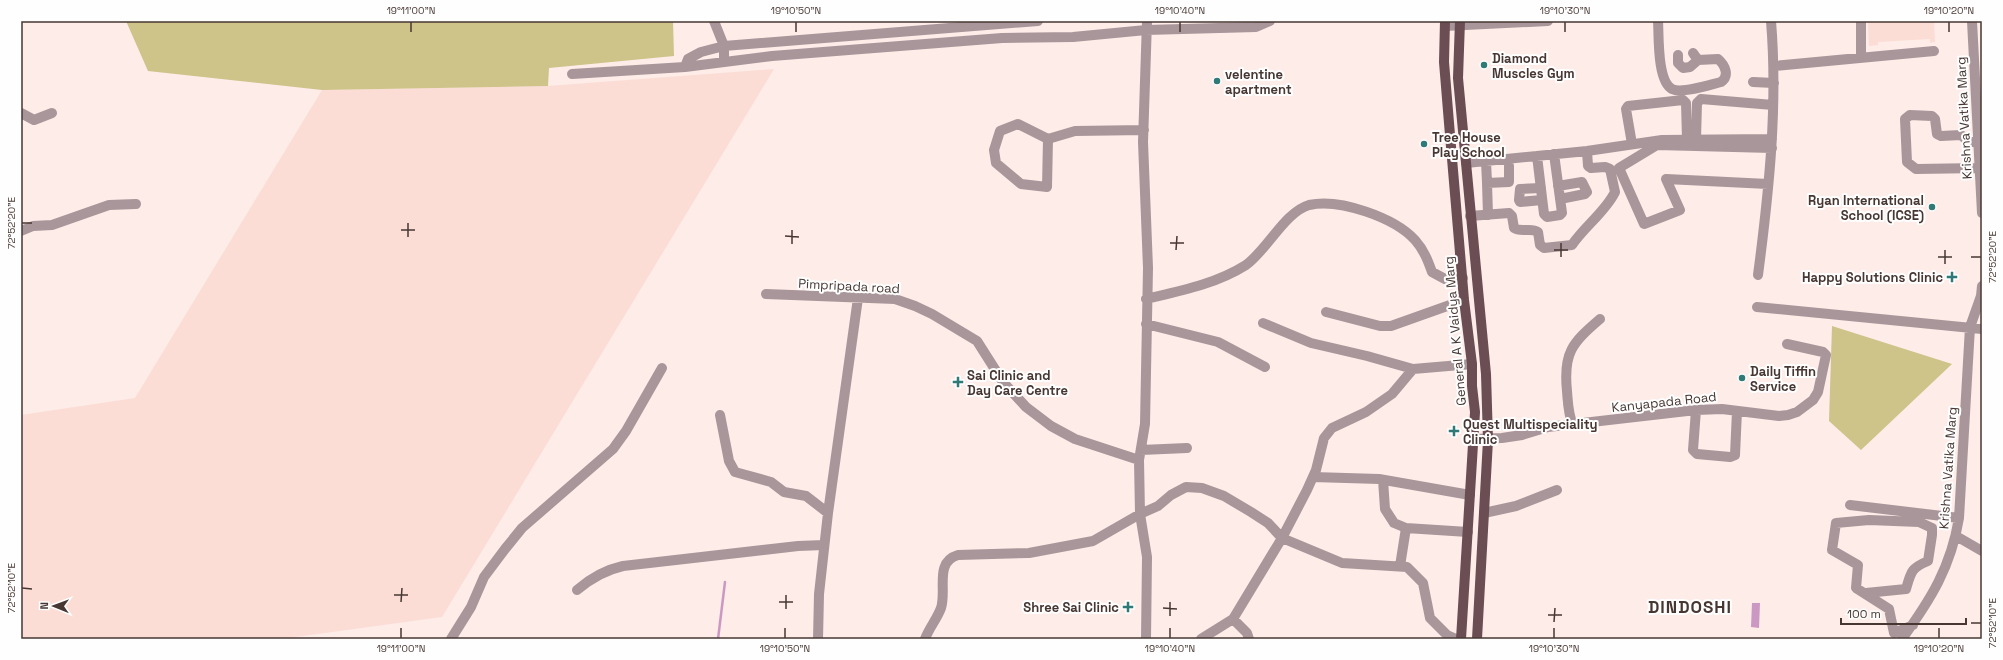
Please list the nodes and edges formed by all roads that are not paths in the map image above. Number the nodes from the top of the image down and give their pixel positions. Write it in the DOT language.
graph roads {
  1 [pos="714,21"];
  2 [pos="1038,21"];
  3 [pos="1270,21"];
  4 [pos="1548,21"];
  5 [pos="1658,21"];
  6 [pos="1771,21"];
  7 [pos="1861,21"];
  8 [pos="1972,21"];
  9 [pos="1445,23"];
  10 [pos="1460,24"];
  11 [pos="1147,25"];
  12 [pos="724,46"];
  13 [pos="1934,51"];
  14 [pos="1678,55"];
  15 [pos="1861,58"];
  16 [pos="724,62"];
  17 [pos="1774,66"];
  18 [pos="685,67"];
  19 [pos="572,74"];
  20 [pos="1753,81"];
  21 [pos="1774,81"];
  22 [pos="1773,105"];
  23 [pos="21,113"];
  24 [pos="52,113"];
  25 [pos="1144,130"];
  26 [pos="1048,139"];
  27 [pos="1691,139"];
  28 [pos="1978,142"];
  29 [pos="1632,144"];
  30 [pos="1772,144"];
  31 [pos="1587,151"];
  32 [pos="1554,154"];
  33 [pos="1537,156"];
  34 [pos="1486,161"];
  35 [pos="1466,162"];
  36 [pos="1509,166"];
  37 [pos="1980,168"];
  38 [pos="1486,183"];
  39 [pos="1768,184"];
  40 [pos="1558,186"];
  41 [pos="1541,188"];
  42 [pos="1560,199"];
  43 [pos="1542,200"];
  44 [pos="136,204"];
  45 [pos="1982,213"];
  46 [pos="1488,215"];
  47 [pos="1470,216"];
  48 [pos="21,231"];
  49 [pos="1758,275"];
  50 [pos="1463,278"];
  51 [pos="1982,286"];
  52 [pos="766,294"];
  53 [pos="858,298"];
  54 [pos="1146,299"];
  55 [pos="1464,300"];
  56 [pos="1757,307"];
  57 [pos="1326,312"];
  58 [pos="1600,319"];
  59 [pos="1263,323"];
  60 [pos="1146,324"];
  61 [pos="1970,327"];
  62 [pos="1982,329"];
  63 [pos="1787,344"];
  64 [pos="1472,364"];
  65 [pos="1265,367"];
  66 [pos="662,368"];
  67 [pos="1413,369"];
  68 [pos="1696,410"];
  69 [pos="1737,411"];
  70 [pos="720,415"];
  71 [pos="1573,425"];
  72 [pos="1473,439"];
  73 [pos="1488,440"];
  74 [pos="1187,448"];
  75 [pos="1140,455"];
  76 [pos="1313,477"];
  77 [pos="1383,480"];
  78 [pos="1557,490"];
  79 [pos="1470,495"];
  80 [pos="1850,505"];
  81 [pos="828,513"];
  82 [pos="1484,513"];
  83 [pos="1140,514"];
  84 [pos="1959,518"];
  85 [pos="1406,528"];
  86 [pos="1468,532"];
  87 [pos="1956,536"];
  88 [pos="1282,538"];
  89 [pos="824,545"];
  90 [pos="1982,551"];
  91 [pos="1400,566"];
  92 [pos="578,590"];
  93 [pos="1866,593"];
  94 [pos="1232,619"];
  95 [pos="1913,625"];
  96 [pos="451,639"];
  97 [pos="818,639"];
  98 [pos="925,639"];
  99 [pos="1146,639"];
  100 [pos="1201,639"];
  101 [pos="1249,639"];
  102 [pos="1456,639"];
  103 [pos="1461,639"];
  104 [pos="1477,639"];
  105 [pos="1902,639"];
  1 -- 12 [label="street"];
  2 -- 12 [label="street"];
  3 -- 11 [label="street"];
  4 -- 10 [label="street"];
  5 -- 14 [label="street"];
  6 -- 17 [label="street"];
  7 -- 15 [label="street"];
  8 -- 28 [label="street, Krishna Vatika Marg"];
  9 -- 10 [label="street"];
  9 -- 50 [label="main road, General A K Vaidya Marg"];
  10 -- 35 [label="main road, General A K Vaidya Marg"];
  11 -- 16 [label="street"];
  11 -- 25 [label="street"];
  12 -- 16 [label="street"];
  12 -- 18 [label="street"];
  13 -- 15 [label="street"];
  15 -- 17 [label="street"];
  16 -- 18 [label="street"];
  17 -- 21 [label="street"];
  18 -- 19 [label="street"];
  20 -- 21 [label="street"];
  21 -- 22 [label="street"];
  22 -- 27 [label="street"];
  22 -- 30 [label="street"];
  23 -- 24 [label="street"];
  25 -- 26 [label="street"];
  25 -- 54 [label="street"];
  26 -- 26 [label="street"];
  27 -- 29 [label="street"];
  27 -- 29 [label="street"];
  27 -- 30 [label="street"];
  28 -- 37 [label="street, Krishna Vatika Marg"];
  28 -- 37 [label="street"];
  29 -- 31 [label="street"];
  30 -- 39 [label="street"];
  30 -- 39 [label="street"];
  31 -- 32 [label="street"];
  31 -- 46 [label="street"];
  32 -- 33 [label="street"];
  32 -- 40 [label="street"];
  33 -- 34 [label="street"];
  33 -- 41 [label="street"];
  34 -- 35 [label="street"];
  34 -- 38 [label="street"];
  35 -- 47 [label="main road, General A K Vaidya Marg"];
  36 -- 38 [label="street"];
  37 -- 45 [label="street, Krishna Vatika Marg"];
  38 -- 46 [label="street"];
  39 -- 49 [label="street"];
  40 -- 42 [label="street"];
  40 -- 42 [label="street"];
  41 -- 43 [label="street"];
  41 -- 43 [label="street"];
  42 -- 43 [label="street"];
  44 -- 48 [label="street"];
  46 -- 47 [label="street"];
  47 -- 73 [label="main road, General A K Vaidya Marg"];
  50 -- 54 [label="street"];
  50 -- 55 [label="main road, General A K Vaidya Marg"];
  51 -- 61 [label="street, Krishna Vatika Marg"];
  52 -- 53 [label="street, Pimpripada road"];
  53 -- 75 [label="street, Pimpripada road"];
  53 -- 81 [label="street"];
  54 -- 60 [label="street"];
  55 -- 57 [label="street"];
  55 -- 64 [label="main road, General A K Vaidya Marg"];
  56 -- 61 [label="street"];
  58 -- 71 [label="street"];
  59 -- 67 [label="street"];
  60 -- 65 [label="street"];
  60 -- 75 [label="street"];
  61 -- 62 [label="street"];
  61 -- 84 [label="street, Krishna Vatika Marg"];
  63 -- 69 [label="street, Kanyapada Road"];
  64 -- 67 [label="street"];
  64 -- 72 [label="main road, General A K Vaidya Marg"];
  66 -- 96 [label="street"];
  67 -- 76 [label="street"];
  68 -- 69 [label="street, Kanyapada Road"];
  68 -- 69 [label="street"];
  68 -- 71 [label="street, Kanyapada Road"];
  70 -- 81 [label="street"];
  71 -- 73 [label="street, Kanyapada Road"];
  72 -- 73 [label="street, Kanyapada Road"];
  72 -- 79 [label="main road, General A K Vaidya Marg"];
  73 -- 82 [label="main road, General A K Vaidya Marg"];
  74 -- 75 [label="street"];
  75 -- 83 [label="street"];
  76 -- 77 [label="street"];
  76 -- 88 [label="street"];
  77 -- 79 [label="street"];
  77 -- 85 [label="street"];
  78 -- 82 [label="street"];
  79 -- 86 [label="main road, General A K Vaidya Marg"];
  80 -- 84 [label="street"];
  81 -- 89 [label="street"];
  82 -- 104 [label="main road, General A K Vaidya Marg"];
  83 -- 88 [label="street"];
  83 -- 98 [label="street"];
  83 -- 99 [label="street"];
  84 -- 87 [label="street, Krishna Vatika Marg"];
  85 -- 86 [label="street"];
  85 -- 91 [label="street"];
  86 -- 103 [label="main road, General A K Vaidya Marg"];
  87 -- 90 [label="street"];
  87 -- 95 [label="street, Krishna Vatika Marg"];
  88 -- 91 [label="street"];
  88 -- 94 [label="street"];
  89 -- 92 [label="street"];
  89 -- 97 [label="street"];
  91 -- 102 [label="street"];
  93 -- 93 [label="street"];
  93 -- 95 [label="street"];
  94 -- 100 [label="street"];
  94 -- 101 [label="street"];
  95 -- 105 [label="street, Krishna Vatika Marg"];
}
